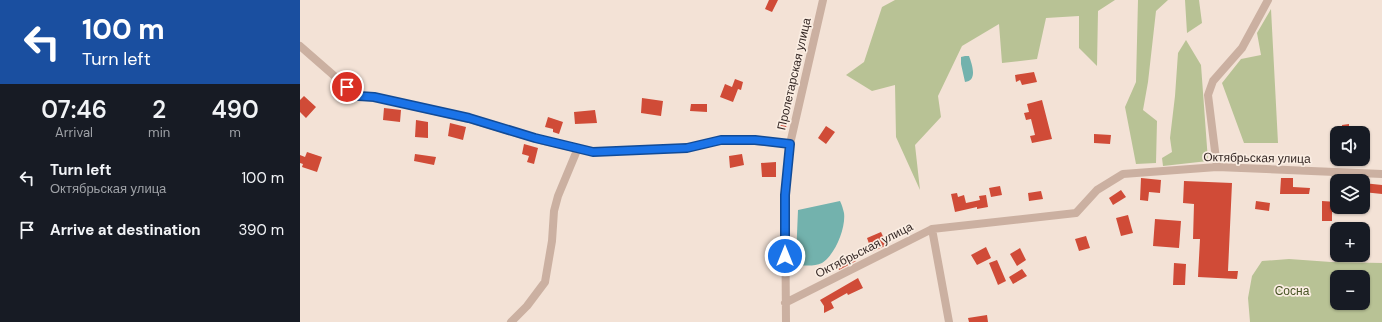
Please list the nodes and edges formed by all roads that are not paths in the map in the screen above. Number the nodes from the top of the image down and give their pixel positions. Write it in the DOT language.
graph roads {
  1 [pos="823,0"];
  2 [pos="1268,0"];
  3 [pos="300,46"];
  4 [pos="790,144"];
  5 [pos="578,148"];
  6 [pos="1217,167"];
  7 [pos="1382,174"];
  8 [pos="932,229"];
  9 [pos="785,303"];
  10 [pos="511,322"];
  11 [pos="786,322"];
  12 [pos="948,322"];
  1 -- 4 [label="street, Пролетарская улица"];
  2 -- 6 [label="street"];
  3 -- 5 [label="street"];
  4 -- 5 [label="street"];
  4 -- 9 [label="street, Пролетарская улица"];
  5 -- 10 [label="street"];
  6 -- 7 [label="street, Октябрьская улица"];
  6 -- 8 [label="street, Октябрьская улица"];
  8 -- 9 [label="street, Октябрьская улица"];
  8 -- 12 [label="street, Октябрьская улица"];
  9 -- 11 [label="street, Пролетарская улица"];
}
